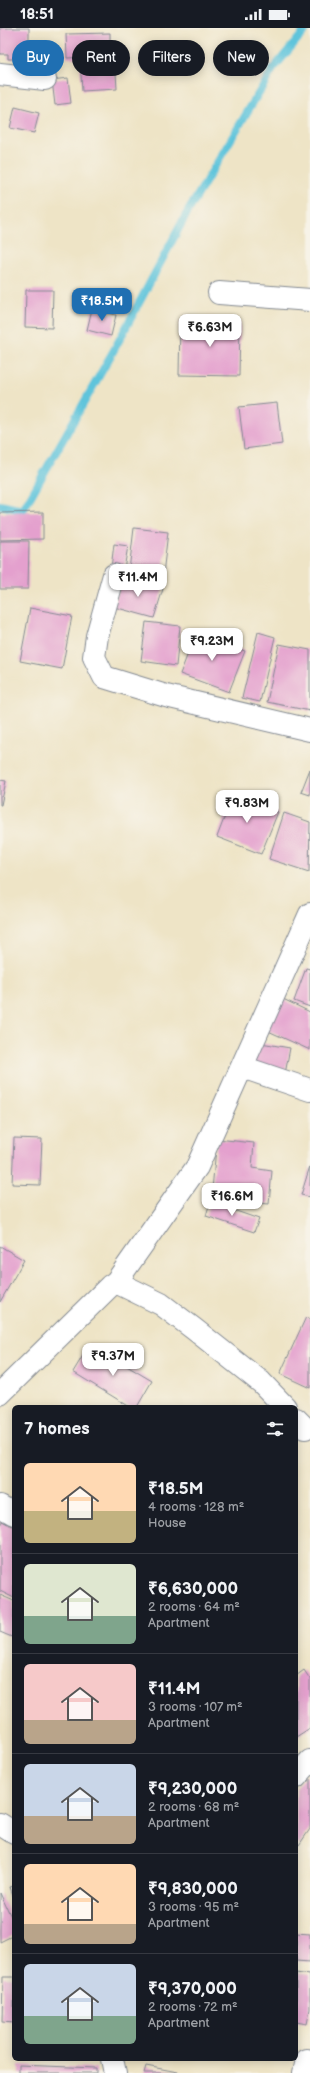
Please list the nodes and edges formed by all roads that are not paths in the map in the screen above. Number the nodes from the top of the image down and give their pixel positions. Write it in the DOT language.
graph roads {
  1 [pos="0,74"];
  2 [pos="45,79"];
  3 [pos="219,293"];
  4 [pos="310,300"];
  5 [pos="114,575"];
  6 [pos="310,730"];
  7 [pos="310,914"];
  8 [pos="242,1067"];
  9 [pos="310,1090"];
  10 [pos="116,1282"];
  11 [pos="0,1394"];
  12 [pos="283,1405"];
  13 [pos="0,1506"];
  14 [pos="12,1513"];
  15 [pos="0,1824"];
  16 [pos="12,1832"];
  17 [pos="112,2061"];
  18 [pos="115,2073"];
  1 -- 2 [label="street"];
  3 -- 4 [label="street"];
  5 -- 6 [label="street"];
  7 -- 8 [label="street"];
  8 -- 9 [label="street"];
  8 -- 10 [label="street"];
  10 -- 11 [label="street"];
  10 -- 12 [label="street"];
  13 -- 14 [label="street"];
  15 -- 16 [label="street"];
  17 -- 18 [label="street"];
}
